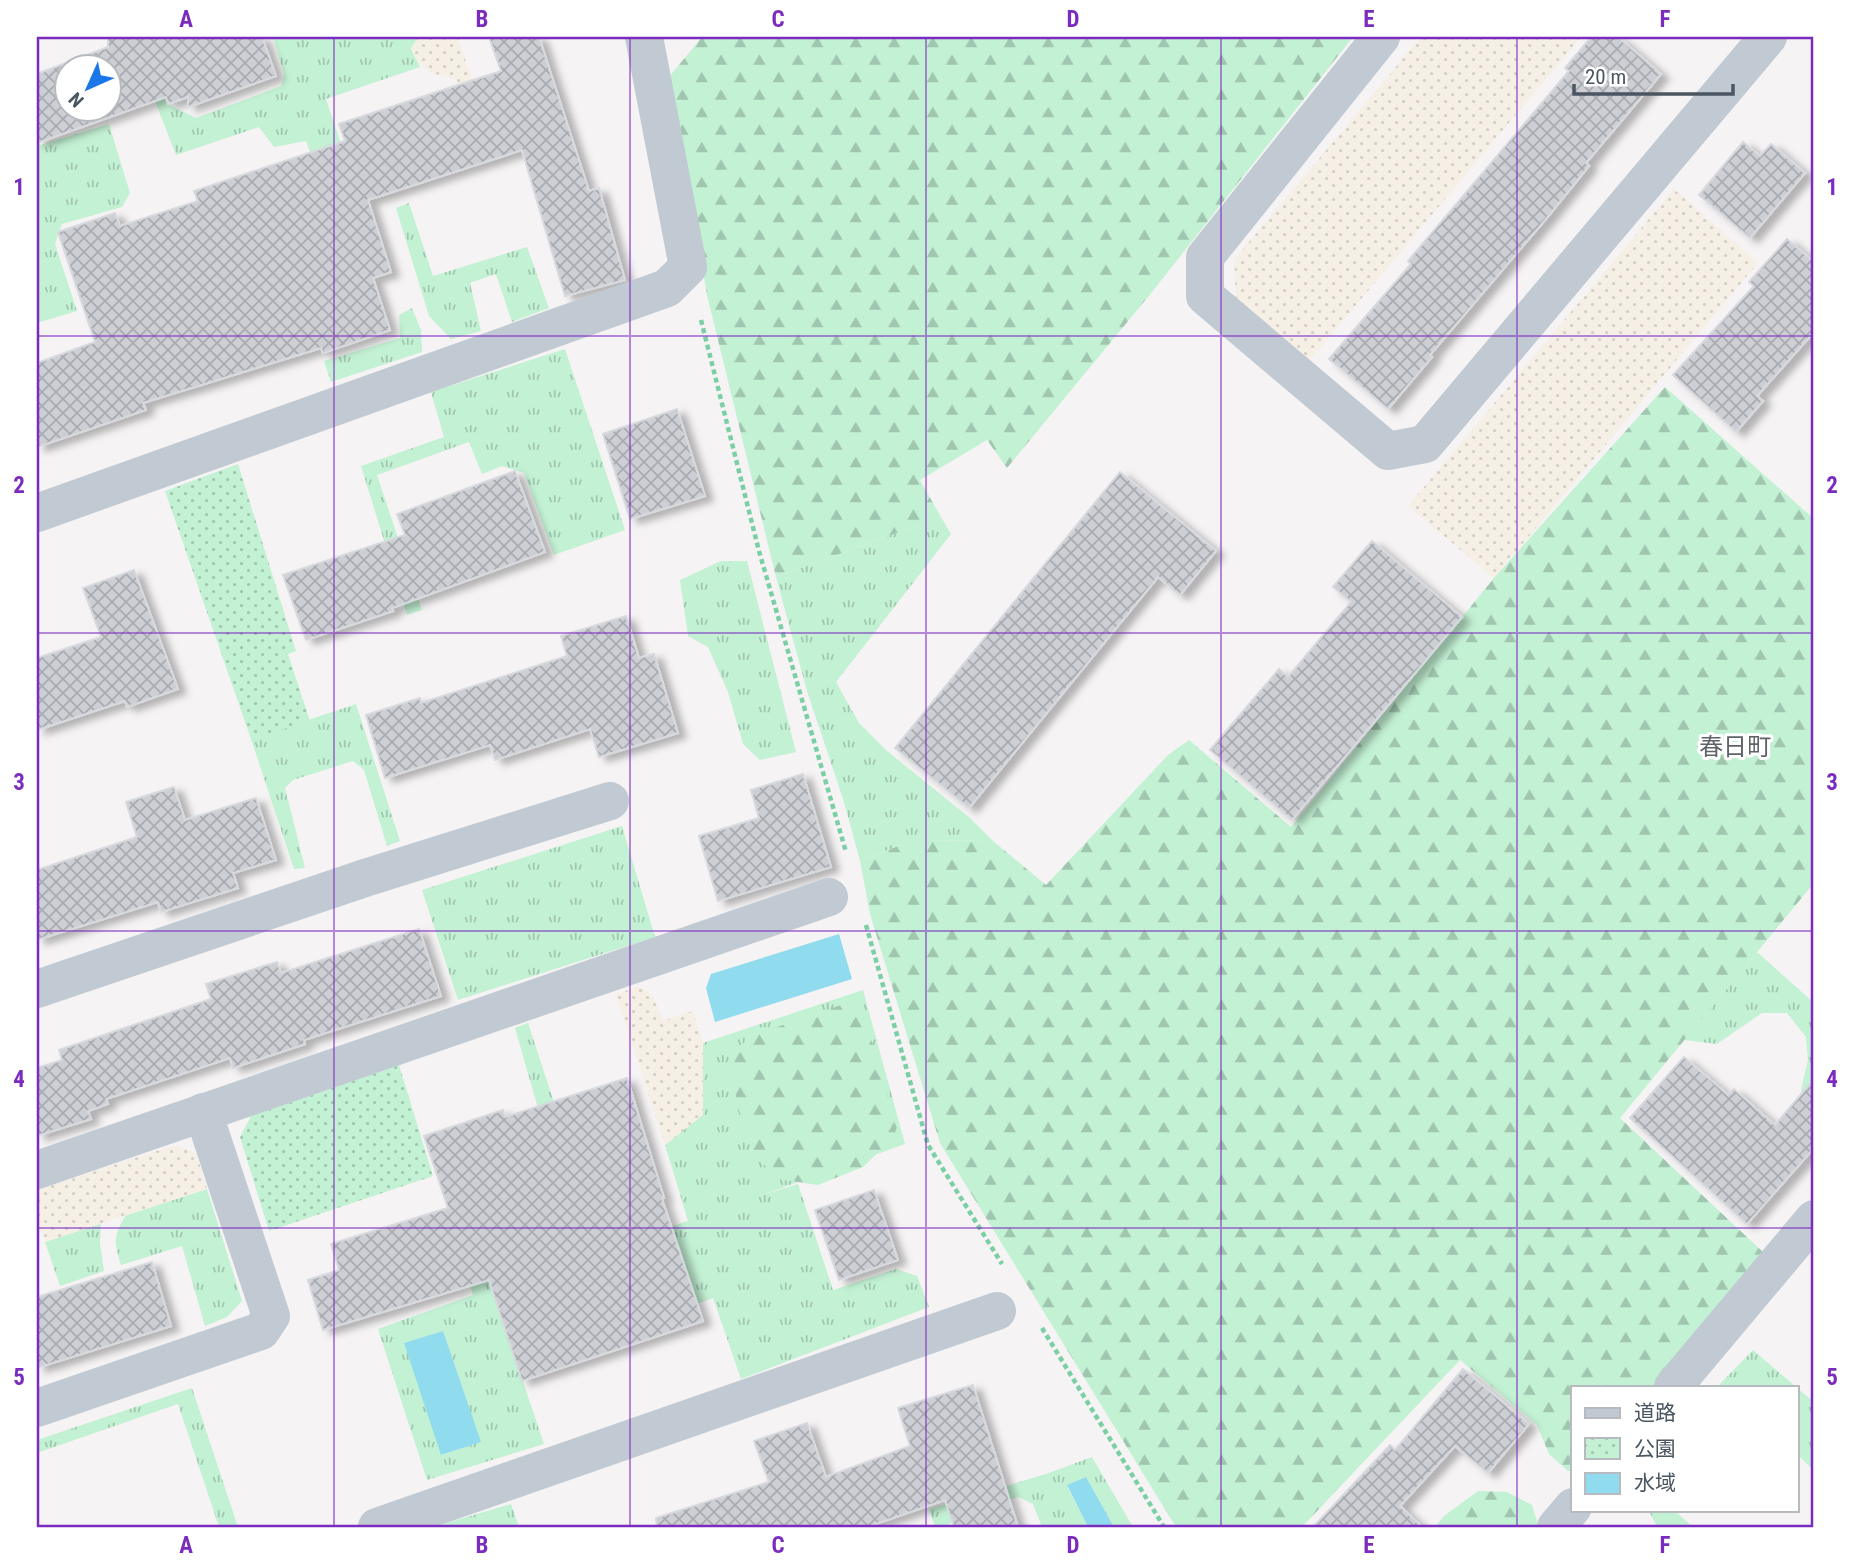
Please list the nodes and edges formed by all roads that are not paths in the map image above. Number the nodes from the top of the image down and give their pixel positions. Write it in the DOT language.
graph roads {
  1 [pos="1381,37"];
  2 [pos="1768,37"];
  3 [pos="650,41"];
  4 [pos="37,513"];
  5 [pos="610,801"];
  6 [pos="829,897"];
  7 [pos="37,989"];
  8 [pos="203,1112"];
  9 [pos="37,1170"];
  10 [pos="1814,1219"];
  11 [pos="997,1311"];
  12 [pos="1674,1386"];
  13 [pos="37,1408"];
  14 [pos="1571,1509"];
  15 [pos="377,1527"];
  16 [pos="1556,1527"];
  1 -- 2 [label="street"];
  3 -- 4 [label="street"];
  5 -- 7 [label="street"];
  6 -- 8 [label="street"];
  8 -- 9 [label="street"];
  8 -- 13 [label="street"];
  10 -- 12 [label="street"];
  11 -- 15 [label="street"];
  14 -- 16 [label="street"];
}
